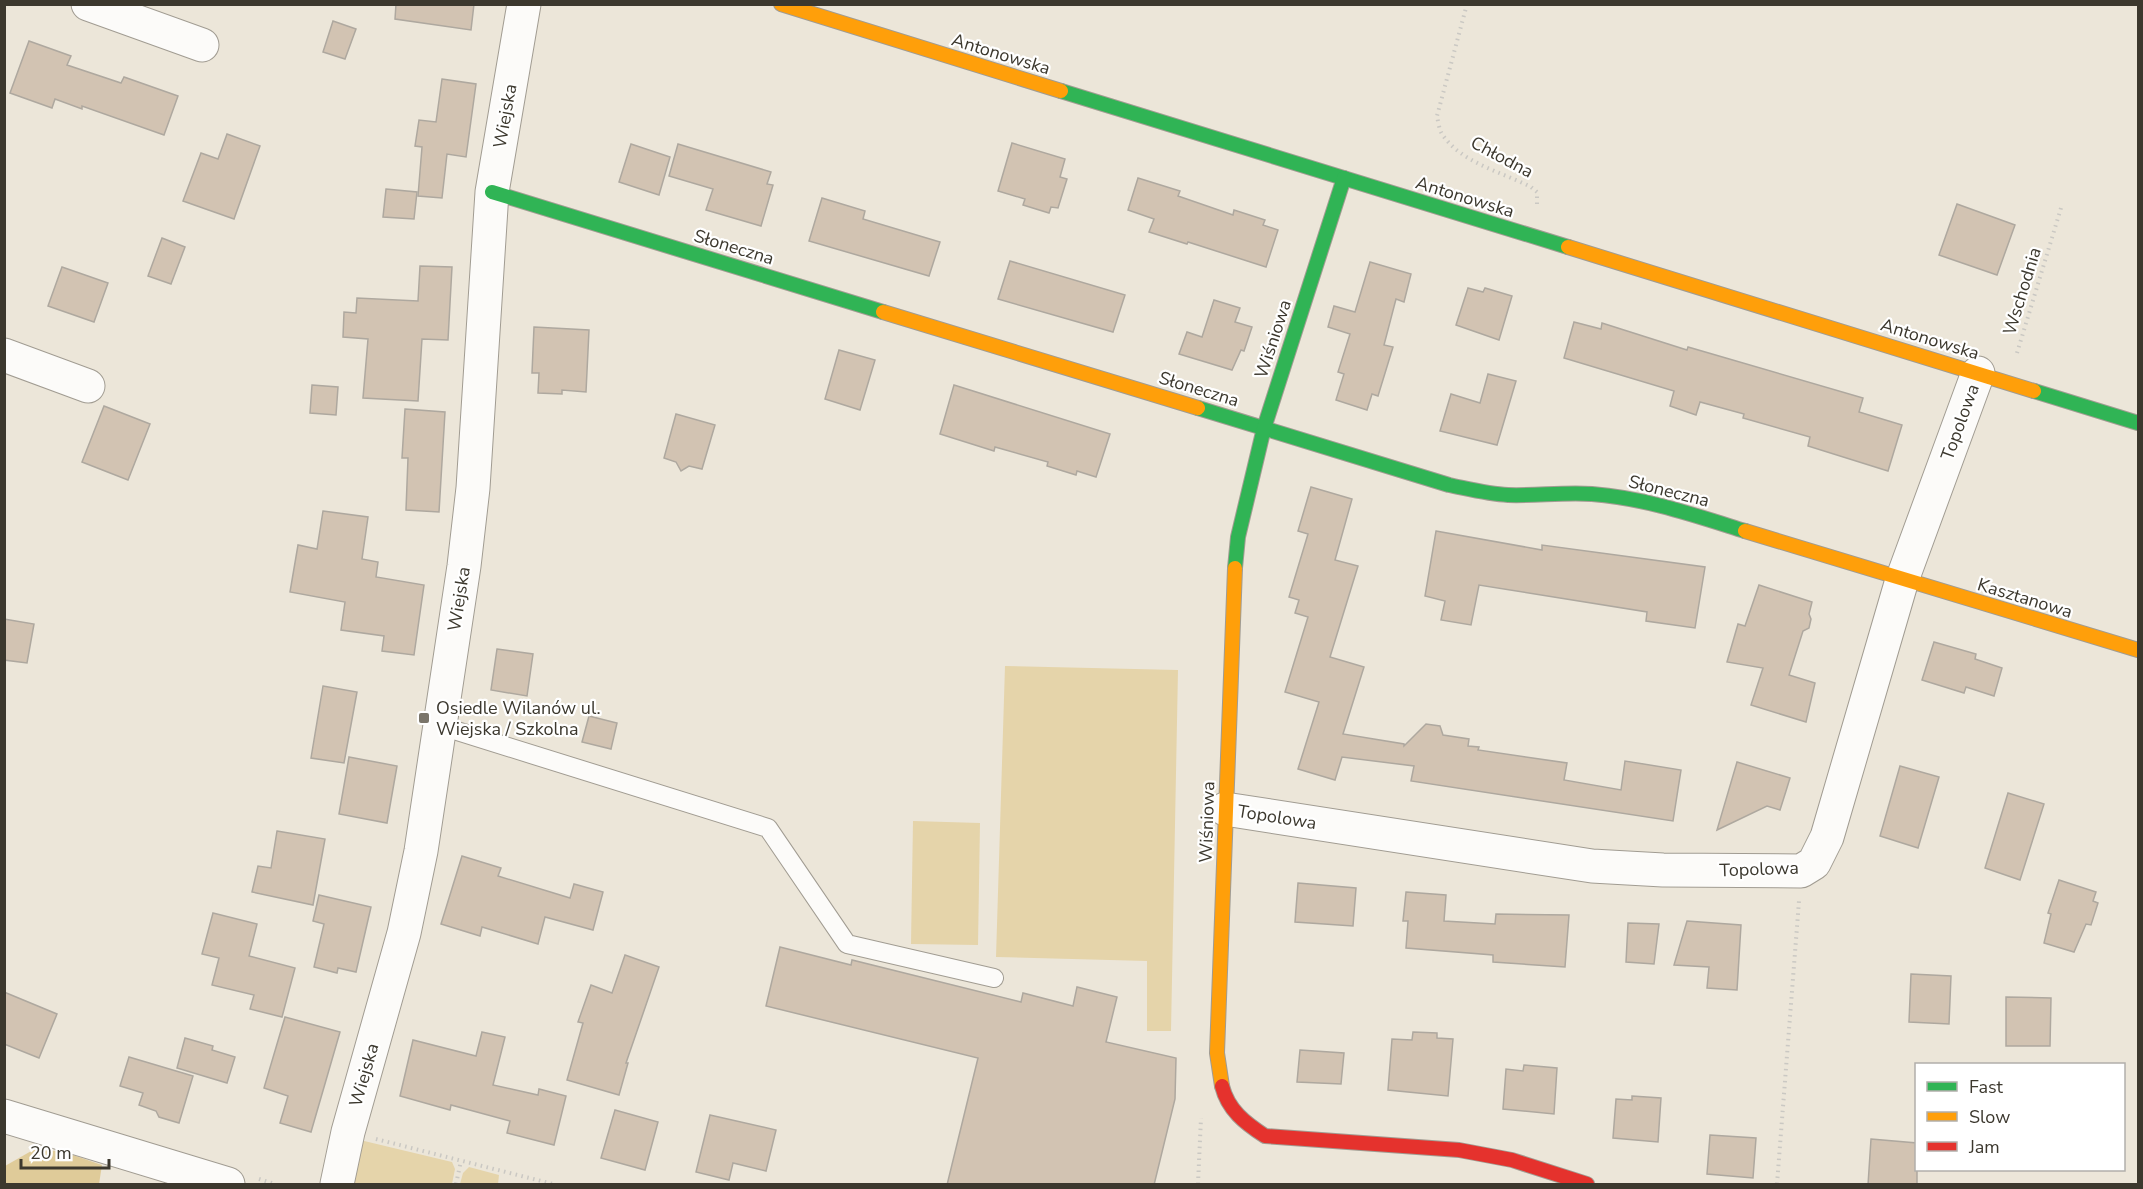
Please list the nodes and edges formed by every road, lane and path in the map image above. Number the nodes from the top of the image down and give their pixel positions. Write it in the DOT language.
graph roads {
  1 [pos="88,4"];
  2 [pos="524,4"];
  3 [pos="781,4"];
  4 [pos="1467,4"];
  5 [pos="202,45"];
  6 [pos="1344,178"];
  7 [pos="492,192"];
  8 [pos="2061,208"];
  9 [pos="1528,235"];
  10 [pos="4,356"];
  11 [pos="1993,378"];
  12 [pos="88,386"];
  13 [pos="2139,423"];
  14 [pos="1264,428"];
  15 [pos="1902,580"];
  16 [pos="2139,650"];
  17 [pos="441,726"];
  18 [pos="1225,809"];
  19 [pos="1801,871"];
  20 [pos="994,978"];
  21 [pos="4,1116"];
  22 [pos="348,1132"];
  23 [pos="461,1161"];
  24 [pos="228,1185"];
  25 [pos="337,1185"];
  26 [pos="456,1185"];
  27 [pos="553,1185"];
  28 [pos="1587,1185"];
  29 [pos="1777,1185"];
  1 -- 5 [label="street"];
  2 -- 7 [label="street, Wiejska"];
  3 -- 6 [label="street, Antonowska"];
  4 -- 9 [label="path, Chłodna"];
  6 -- 9 [label="street, Antonowska"];
  6 -- 14 [label="street, Wiśniowa"];
  7 -- 14 [label="street, Słoneczna"];
  7 -- 17 [label="street, Wiejska"];
  8 -- 11 [label="path, Wschodnia"];
  9 -- 11 [label="street, Antonowska"];
  10 -- 12 [label="street"];
  11 -- 13 [label="street, Antonowska"];
  11 -- 15 [label="street, Topolowa"];
  14 -- 15 [label="street, Słoneczna"];
  14 -- 18 [label="street, Wiśniowa"];
  15 -- 16 [label="street, Kasztanowa"];
  15 -- 19 [label="street, Topolowa"];
  17 -- 20 [label="lane"];
  17 -- 22 [label="street, Wiejska"];
  18 -- 19 [label="street, Topolowa"];
  18 -- 28 [label="street, Wiśniowa"];
  19 -- 29 [label="path"];
  21 -- 24 [label="street"];
  22 -- 23 [label="path"];
  22 -- 25 [label="street, Wiejska"];
  23 -- 26 [label="path"];
  23 -- 27 [label="path"];
}
